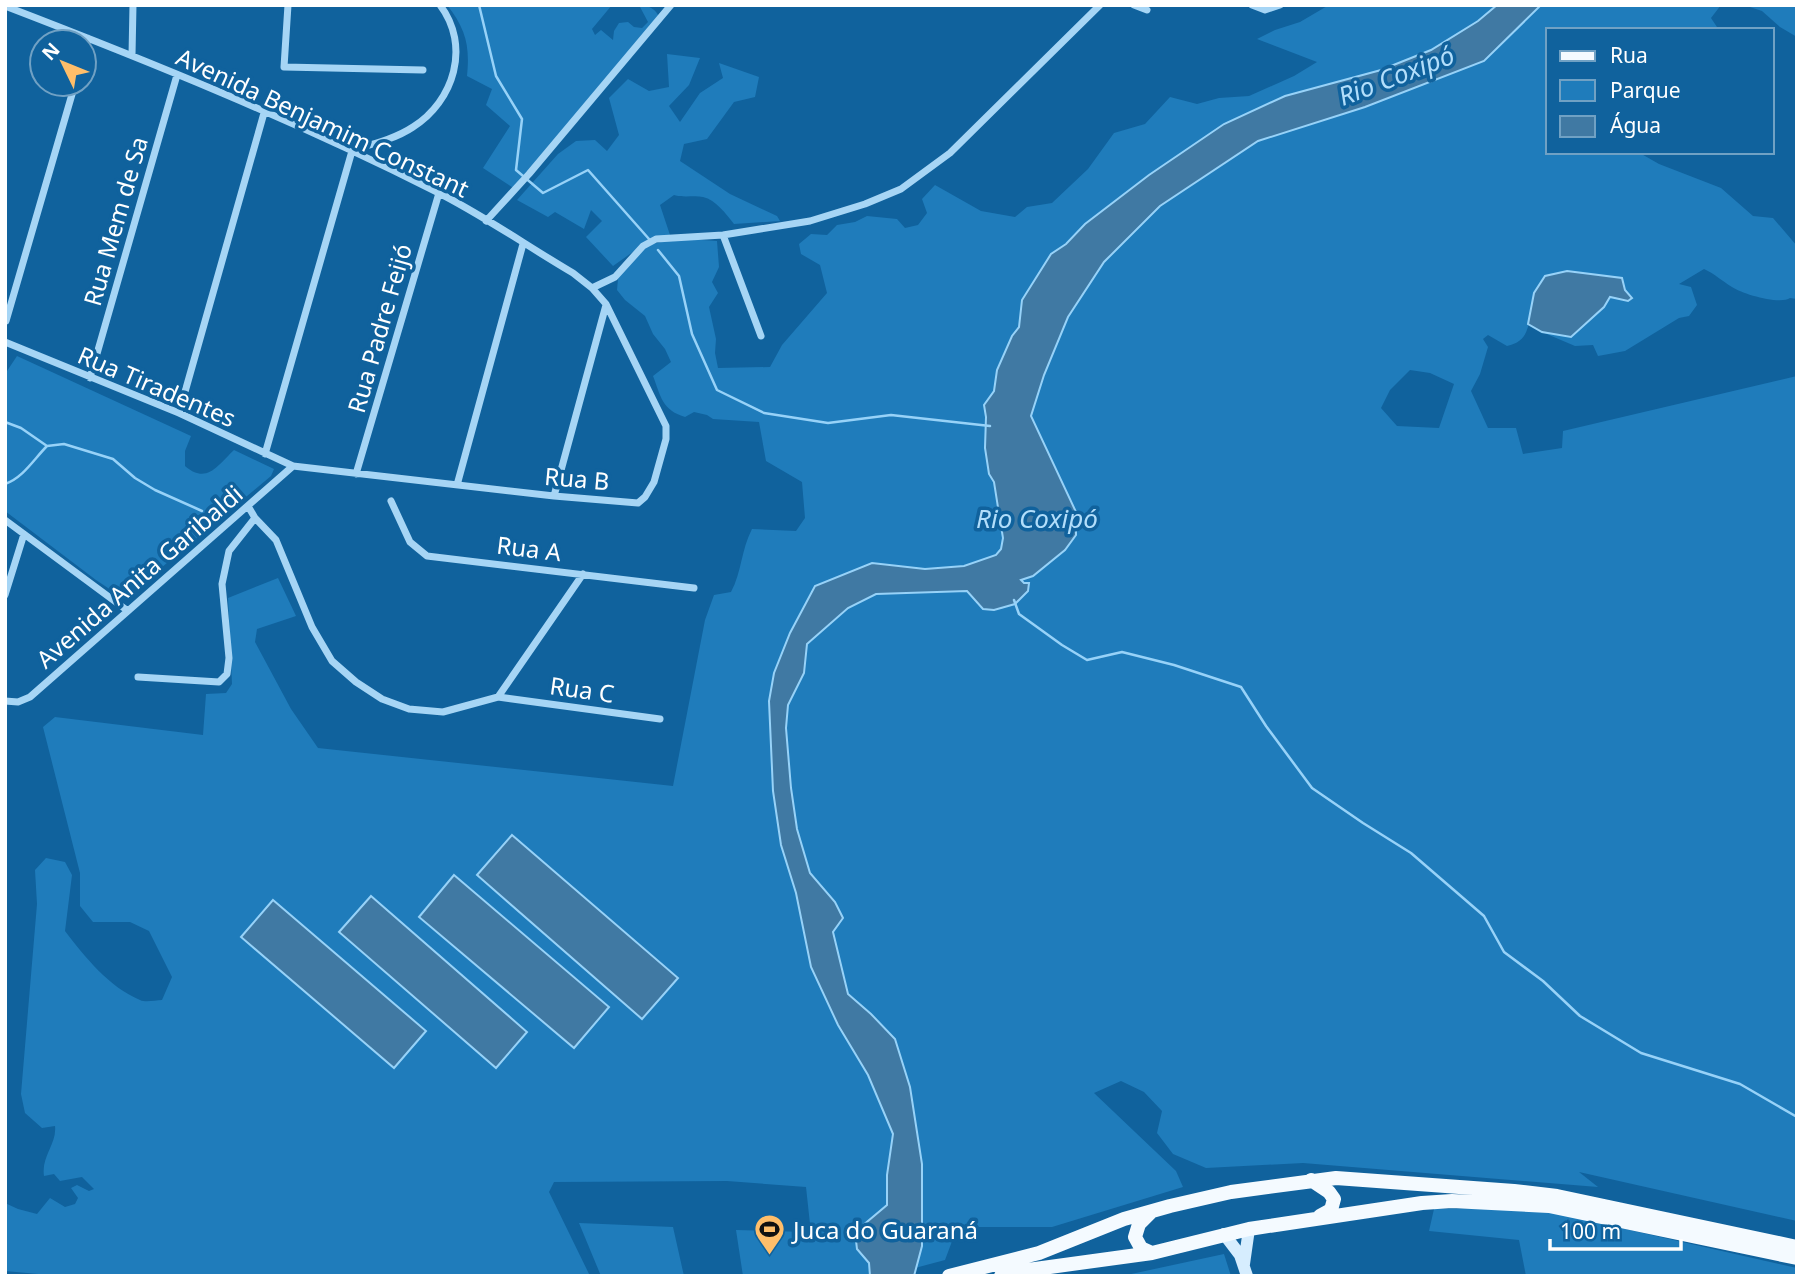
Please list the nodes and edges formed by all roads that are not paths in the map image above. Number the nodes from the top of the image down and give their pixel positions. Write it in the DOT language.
graph roads {
  1 [pos="133,5"];
  2 [pos="288,5"];
  3 [pos="440,5"];
  4 [pos="671,5"];
  5 [pos="1100,5"];
  6 [pos="1134,5"];
  7 [pos="1252,5"];
  8 [pos="1280,5"];
  9 [pos="5,6"];
  10 [pos="1147,10"];
  11 [pos="62,28"];
  12 [pos="98,42"];
  13 [pos="132,55"];
  14 [pos="423,70"];
  15 [pos="177,75"];
  16 [pos="71,98"];
  17 [pos="264,113"];
  18 [pos="352,151"];
  19 [pos="439,193"];
  20 [pos="486,221"];
  21 [pos="723,235"];
  22 [pos="523,244"];
  23 [pos="592,288"];
  24 [pos="606,304"];
  25 [pos="6,321"];
  26 [pos="761,336"];
  27 [pos="5,342"];
  28 [pos="90,378"];
  29 [pos="179,414"];
  30 [pos="265,454"];
  31 [pos="293,466"];
  32 [pos="356,474"];
  33 [pos="457,485"];
  34 [pos="554,496"];
  35 [pos="391,501"];
  36 [pos="248,506"];
  37 [pos="255,518"];
  38 [pos="5,520"];
  39 [pos="24,534"];
  40 [pos="583,574"];
  41 [pos="694,588"];
  42 [pos="5,595"];
  43 [pos="128,611"];
  44 [pos="138,677"];
  45 [pos="498,696"];
  46 [pos="5,701"];
  47 [pos="660,719"];
  48 [pos="1311,1180"];
  49 [pos="1153,1210"];
  50 [pos="1312,1219"];
  51 [pos="1249,1229"];
  52 [pos="1224,1234"];
  53 [pos="1797,1247"];
  54 [pos="1152,1253"];
  55 [pos="1797,1258"];
  56 [pos="1245,1270"];
  57 [pos="952,1275"];
  58 [pos="1001,1276"];
  1 -- 13 [label="street"];
  2 -- 14 [label="street"];
  3 -- 18 [label="street"];
  4 -- 20 [label="street"];
  5 -- 21 [label="street"];
  6 -- 10 [label="street"];
  7 -- 8 [label="street"];
  9 -- 11 [label="street, Avenida Benjamim Constant"];
  12 -- 13 [label="street, Avenida Benjamim Constant"];
  13 -- 15 [label="street, Avenida Benjamim Constant"];
  15 -- 17 [label="street, Avenida Benjamim Constant"];
  15 -- 28 [label="street, Rua Mem de Sa"];
  16 -- 25 [label="street"];
  17 -- 18 [label="street, Avenida Benjamim Constant"];
  17 -- 29 [label="street"];
  18 -- 19 [label="street, Avenida Benjamim Constant"];
  18 -- 30 [label="street"];
  19 -- 20 [label="street, Avenida Benjamim Constant"];
  19 -- 32 [label="street, Rua Padre Feijó"];
  20 -- 22 [label="street, Avenida Benjamim Constant"];
  21 -- 23 [label="street"];
  21 -- 26 [label="street"];
  22 -- 23 [label="street, Avenida Benjamim Constant"];
  22 -- 33 [label="street"];
  23 -- 24 [label="street, Avenida Benjamim Constant"];
  24 -- 34 [label="street"];
  24 -- 34 [label="street, Rua B"];
  27 -- 28 [label="street, Rua Tiradentes"];
  28 -- 29 [label="street, Rua Tiradentes"];
  29 -- 30 [label="street, Rua Tiradentes"];
  30 -- 31 [label="street, Rua Tiradentes"];
  31 -- 32 [label="street, Rua B"];
  31 -- 36 [label="street, Avenida Anita Garibaldi"];
  32 -- 33 [label="street, Rua B"];
  33 -- 34 [label="street, Rua B"];
  35 -- 40 [label="street, Rua A"];
  36 -- 37 [label="street"];
  36 -- 43 [label="street, Avenida Anita Garibaldi"];
  37 -- 44 [label="street"];
  37 -- 45 [label="street"];
  38 -- 39 [label="street"];
  39 -- 42 [label="street"];
  39 -- 43 [label="street"];
  40 -- 41 [label="street, Rua A"];
  40 -- 45 [label="street"];
  43 -- 46 [label="street, Avenida Anita Garibaldi"];
  45 -- 47 [label="street, Rua C"];
  48 -- 49 [label="main road"];
  48 -- 50 [label="main road"];
  48 -- 53 [label="main road"];
  49 -- 54 [label="main road"];
  49 -- 57 [label="main road"];
  50 -- 51 [label="main road"];
  50 -- 55 [label="main road"];
  51 -- 52 [label="main road"];
  51 -- 56 [label="street"];
  52 -- 54 [label="main road"];
  52 -- 56 [label="street"];
  54 -- 58 [label="main road"];
}
